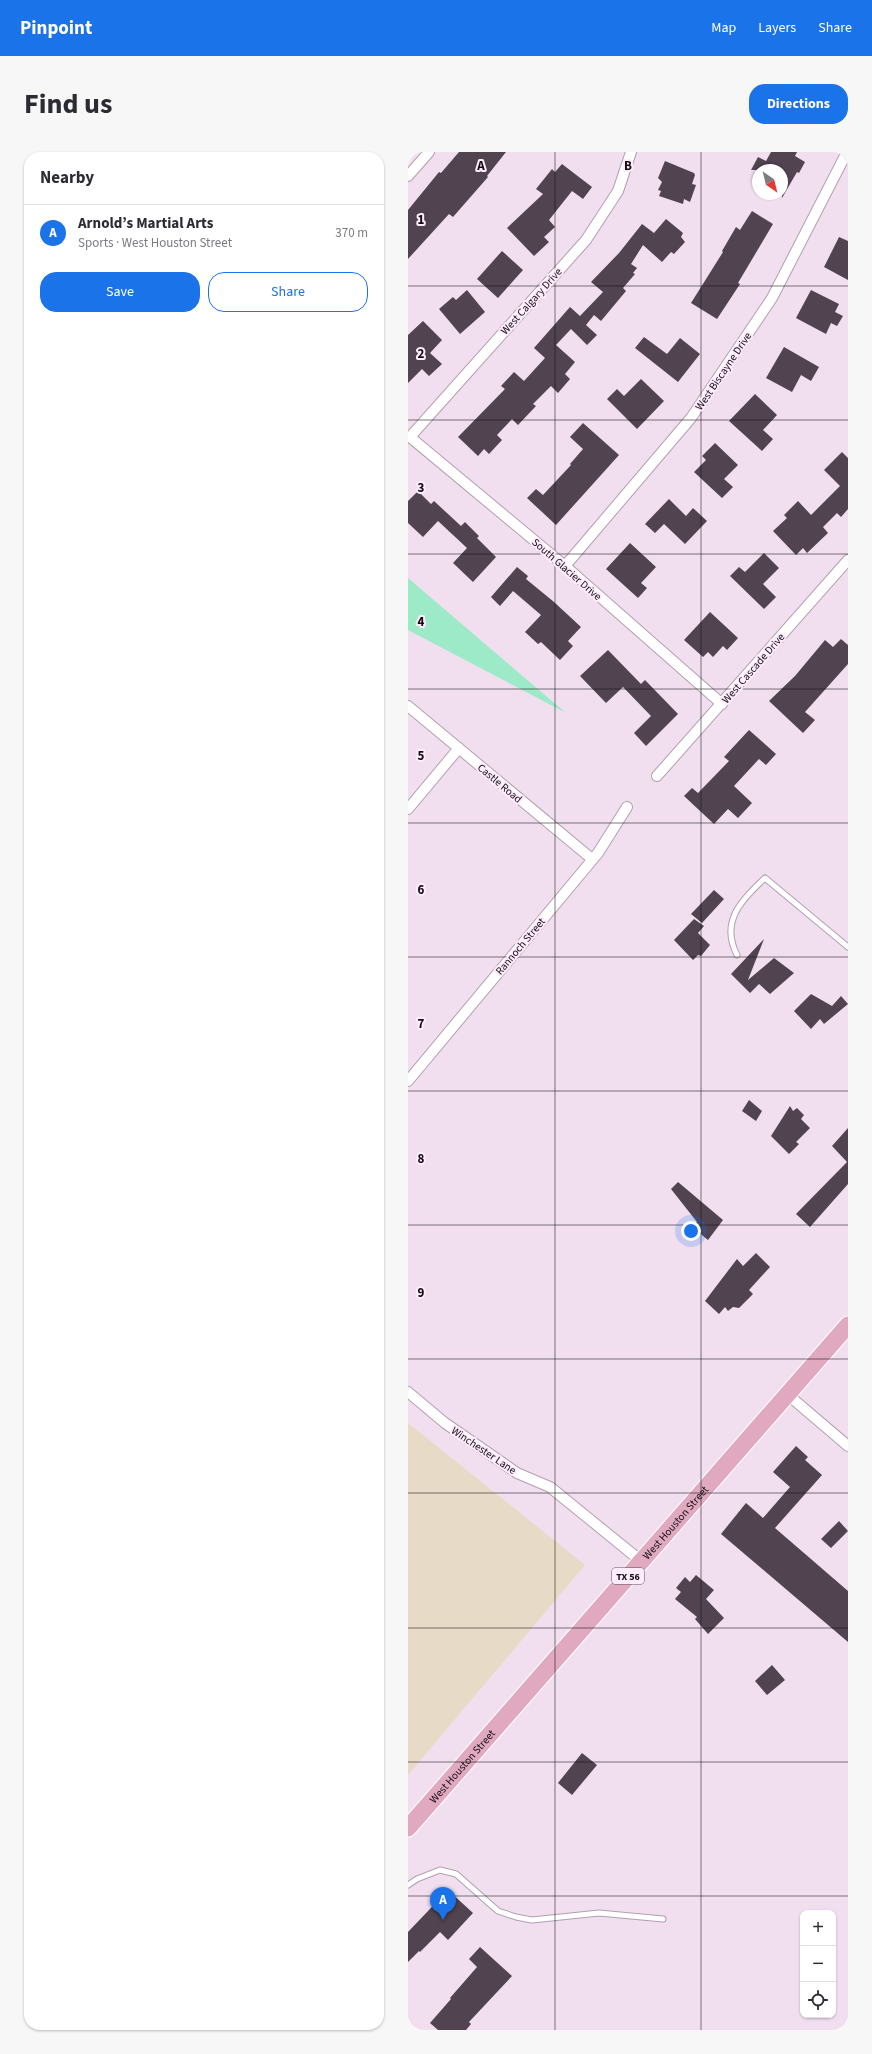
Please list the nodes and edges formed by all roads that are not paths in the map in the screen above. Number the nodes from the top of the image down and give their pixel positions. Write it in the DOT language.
graph roads {
  1 [pos="429,152"];
  2 [pos="631,152"];
  3 [pos="847,152"];
  4 [pos="408,176"];
  5 [pos="410,437"];
  6 [pos="848,560"];
  7 [pos="565,566"];
  8 [pos="722,704"];
  9 [pos="408,706"];
  10 [pos="459,748"];
  11 [pos="657,776"];
  12 [pos="627,807"];
  13 [pos="408,810"];
  14 [pos="592,859"];
  15 [pos="848,947"];
  16 [pos="737,955"];
  17 [pos="408,1081"];
  18 [pos="848,1325"];
  19 [pos="408,1392"];
  20 [pos="787,1394"];
  21 [pos="848,1446"];
  22 [pos="641,1561"];
  23 [pos="408,1828"];
  24 [pos="408,1885"];
  25 [pos="663,1919"];
  1 -- 4 [label="street"];
  2 -- 5 [label="street, West Calgary Drive"];
  3 -- 7 [label="street, West Biscayne Drive"];
  5 -- 7 [label="street, South Glacier Drive"];
  6 -- 8 [label="street, West Cascade Drive"];
  7 -- 8 [label="street, South Glacier Drive"];
  8 -- 11 [label="street, West Cascade Drive"];
  9 -- 10 [label="street, Castle Road"];
  10 -- 13 [label="street"];
  10 -- 14 [label="street, Castle Road"];
  12 -- 14 [label="street, Rannoch Street"];
  14 -- 17 [label="street, Rannoch Street"];
  15 -- 16 [label="lane"];
  18 -- 20 [label="main road, West Houston Street / TX 56"];
  19 -- 22 [label="street, Winchester Lane"];
  20 -- 21 [label="street"];
  20 -- 22 [label="main road, West Houston Street / TX 56"];
  22 -- 23 [label="main road, West Houston Street / TX 56"];
  24 -- 25 [label="lane"];
}
